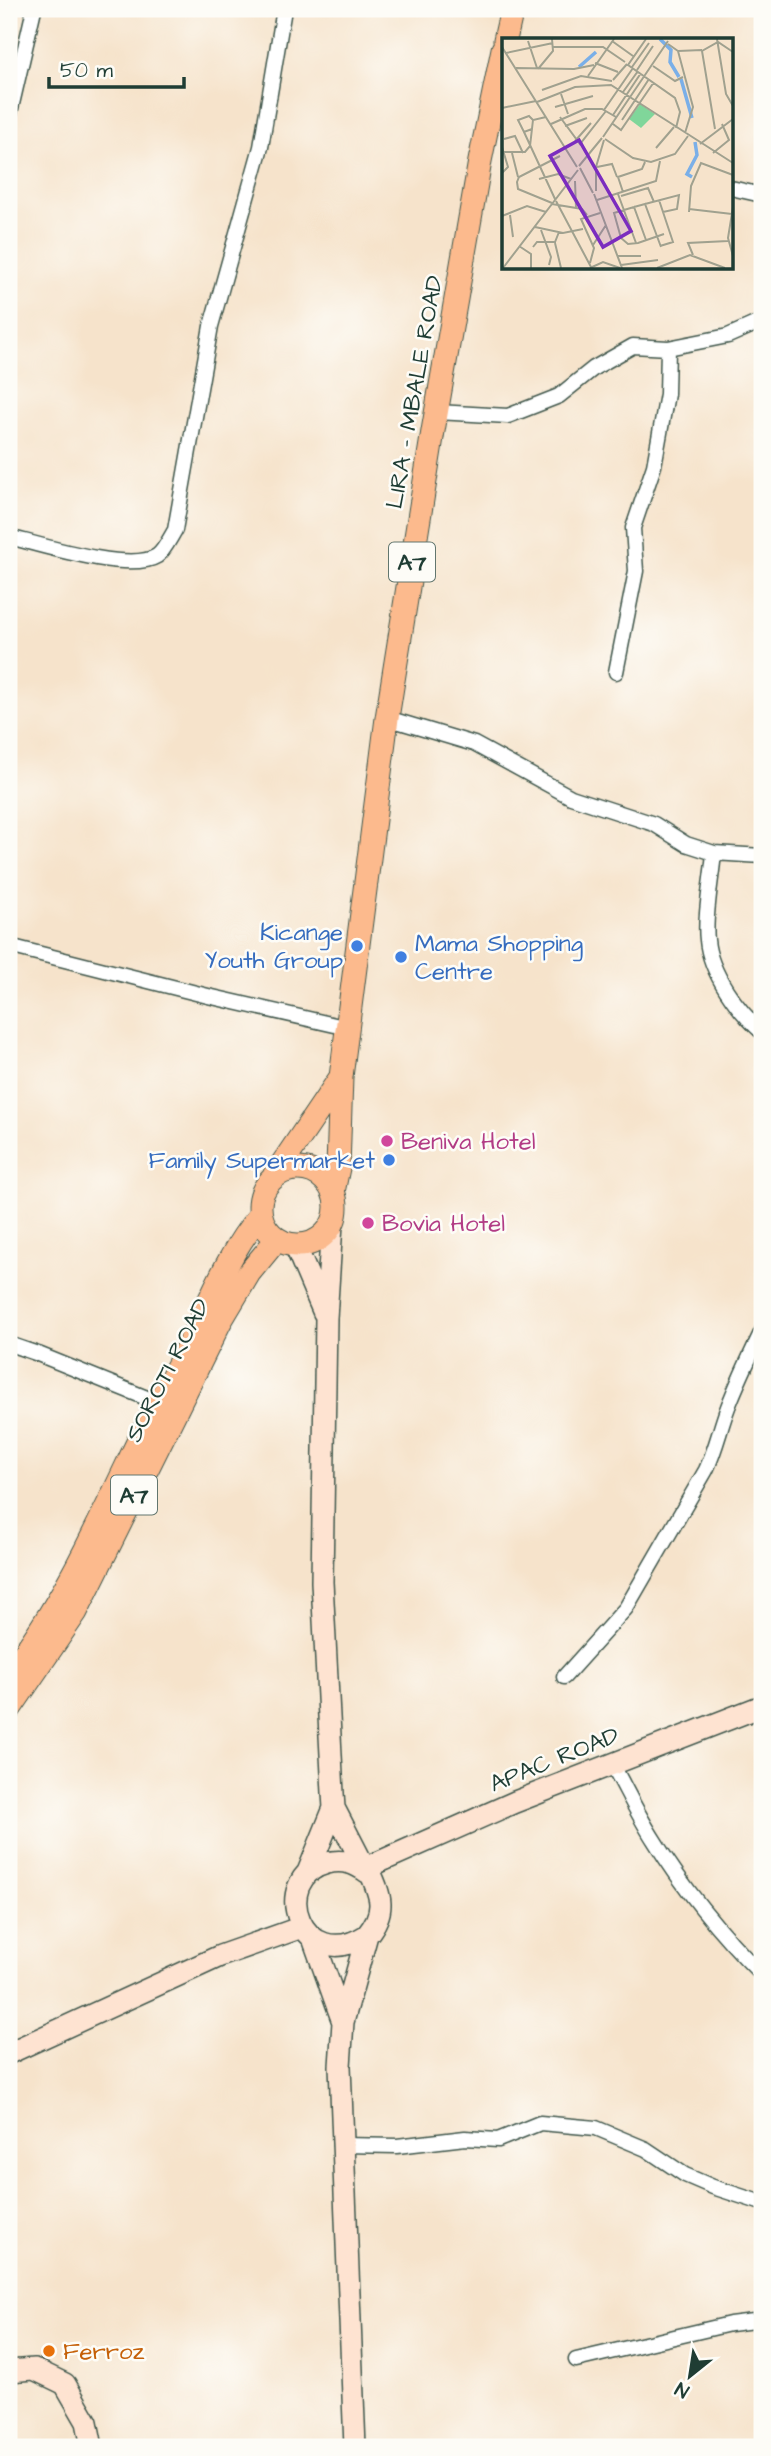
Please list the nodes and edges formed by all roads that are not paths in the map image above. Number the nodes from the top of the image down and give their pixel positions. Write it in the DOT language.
graph roads {
  1 [pos="34,9"];
  2 [pos="284,9"];
  3 [pos="512,9"];
  4 [pos="505,38"];
  5 [pos="502,55"];
  6 [pos="9,117"];
  7 [pos="732,188"];
  8 [pos="762,195"];
  9 [pos="762,321"];
  10 [pos="668,348"];
  11 [pos="437,412"];
  12 [pos="9,537"];
  13 [pos="617,672"];
  14 [pos="387,718"];
  15 [pos="714,853"];
  16 [pos="762,856"];
  17 [pos="9,946"];
  18 [pos="348,1028"];
  19 [pos="762,1032"];
  20 [pos="341,1077"];
  21 [pos="274,1176"];
  22 [pos="333,1192"];
  23 [pos="260,1214"];
  24 [pos="332,1224"];
  25 [pos="286,1242"];
  26 [pos="326,1318"];
  27 [pos="762,1331"];
  28 [pos="9,1344"];
  29 [pos="159,1403"];
  30 [pos="9,1674"];
  31 [pos="564,1677"];
  32 [pos="762,1706"];
  33 [pos="9,1710"];
  34 [pos="612,1763"];
  35 [pos="334,1808"];
  36 [pos="368,1870"];
  37 [pos="308,1872"];
  38 [pos="308,1934"];
  39 [pos="367,1935"];
  40 [pos="762,1975"];
  41 [pos="342,2022"];
  42 [pos="9,2053"];
  43 [pos="342,2145"];
  44 [pos="762,2203"];
  45 [pos="762,2320"];
  46 [pos="576,2360"];
  47 [pos="9,2371"];
  48 [pos="92,2447"];
  49 [pos="355,2447"];
  1 -- 6 [label="street"];
  2 -- 12 [label="street"];
  3 -- 4 [label="main road"];
  5 -- 11 [label="main road, LIRA - MBALE ROAD / A7"];
  7 -- 8 [label="street"];
  9 -- 10 [label="street"];
  10 -- 11 [label="street"];
  10 -- 13 [label="street"];
  11 -- 14 [label="main road, LIRA - MBALE ROAD / A7"];
  14 -- 15 [label="street"];
  14 -- 18 [label="main road, LIRA - MBALE ROAD / A7"];
  15 -- 16 [label="street"];
  15 -- 19 [label="street"];
  17 -- 18 [label="street"];
  18 -- 20 [label="main road, LIRA - MBALE ROAD / A7"];
  20 -- 21 [label="main road, A7"];
  20 -- 22 [label="main road, A7"];
  21 -- 22 [label="main road"];
  21 -- 23 [label="main road, A7"];
  22 -- 24 [label="main road, A7"];
  23 -- 25 [label="main road"];
  23 -- 29 [label="main road, SOROTI ROAD / A7"];
  24 -- 25 [label="main road, A7"];
  24 -- 26 [label="street"];
  25 -- 26 [label="street"];
  25 -- 33 [label="main road, SOROTI ROAD / A7"];
  26 -- 35 [label="street"];
  27 -- 31 [label="street"];
  28 -- 29 [label="street"];
  29 -- 30 [label="main road, SOROTI ROAD / A7"];
  32 -- 34 [label="street, APAC ROAD"];
  34 -- 36 [label="street, APAC ROAD"];
  34 -- 40 [label="street"];
  35 -- 36 [label="street"];
  35 -- 37 [label="street"];
  36 -- 37 [label="street"];
  36 -- 39 [label="street"];
  37 -- 38 [label="street"];
  38 -- 39 [label="street"];
  38 -- 41 [label="street"];
  38 -- 42 [label="street"];
  39 -- 41 [label="street"];
  41 -- 43 [label="street"];
  43 -- 44 [label="street"];
  43 -- 49 [label="street"];
  45 -- 46 [label="street"];
  47 -- 48 [label="street"];
}
